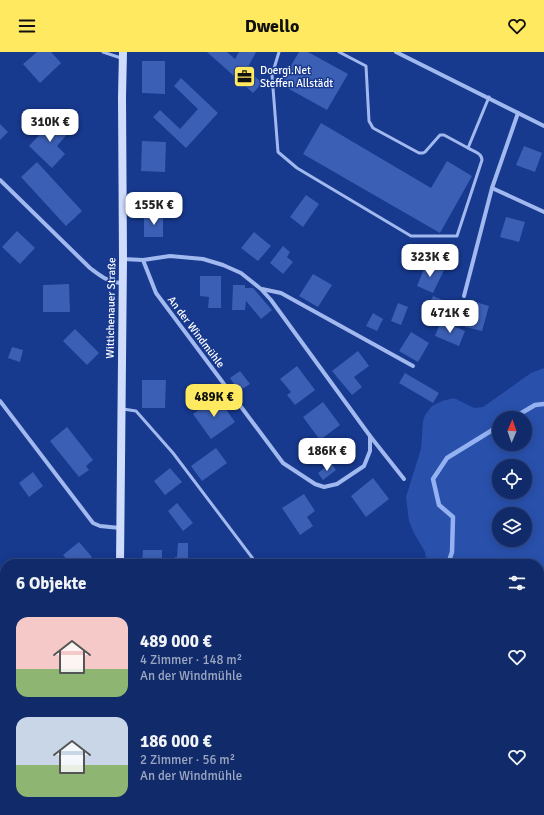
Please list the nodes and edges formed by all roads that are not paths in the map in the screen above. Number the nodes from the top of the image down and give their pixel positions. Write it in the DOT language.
graph roads {
  1 [pos="103,52"];
  2 [pos="279,52"];
  3 [pos="339,52"];
  4 [pos="396,52"];
  5 [pos="123,55"];
  6 [pos="489,98"];
  7 [pos="518,113"];
  8 [pos="544,126"];
  9 [pos="468,148"];
  10 [pos="0,180"];
  11 [pos="492,188"];
  12 [pos="544,212"];
  13 [pos="123,259"];
  14 [pos="143,260"];
  15 [pos="123,283"];
  16 [pos="262,289"];
  17 [pos="464,296"];
  18 [pos="413,366"];
  19 [pos="0,401"];
  20 [pos="121,408"];
  21 [pos="370,436"];
  22 [pos="404,479"];
  23 [pos="120,528"];
  24 [pos="120,559"];
  25 [pos="253,559"];
  1 -- 5 [label="lane"];
  2 -- 9 [label="lane"];
  3 -- 9 [label="lane"];
  4 -- 6 [label="street"];
  5 -- 13 [label="main road, Wittichenauer Straße"];
  6 -- 7 [label="street"];
  6 -- 9 [label="lane"];
  7 -- 8 [label="street"];
  7 -- 11 [label="street"];
  10 -- 15 [label="street"];
  11 -- 12 [label="street"];
  11 -- 17 [label="street"];
  13 -- 14 [label="street"];
  13 -- 15 [label="main road, Wittichenauer Straße"];
  14 -- 16 [label="street"];
  14 -- 21 [label="street, An der Windmühle"];
  15 -- 20 [label="main road, Wittichenauer Straße"];
  16 -- 18 [label="street"];
  16 -- 21 [label="street"];
  19 -- 23 [label="street"];
  20 -- 23 [label="main road, Wittichenauer Straße"];
  20 -- 25 [label="lane"];
  21 -- 22 [label="street"];
  23 -- 24 [label="main road, Wittichenauer Straße"];
}
